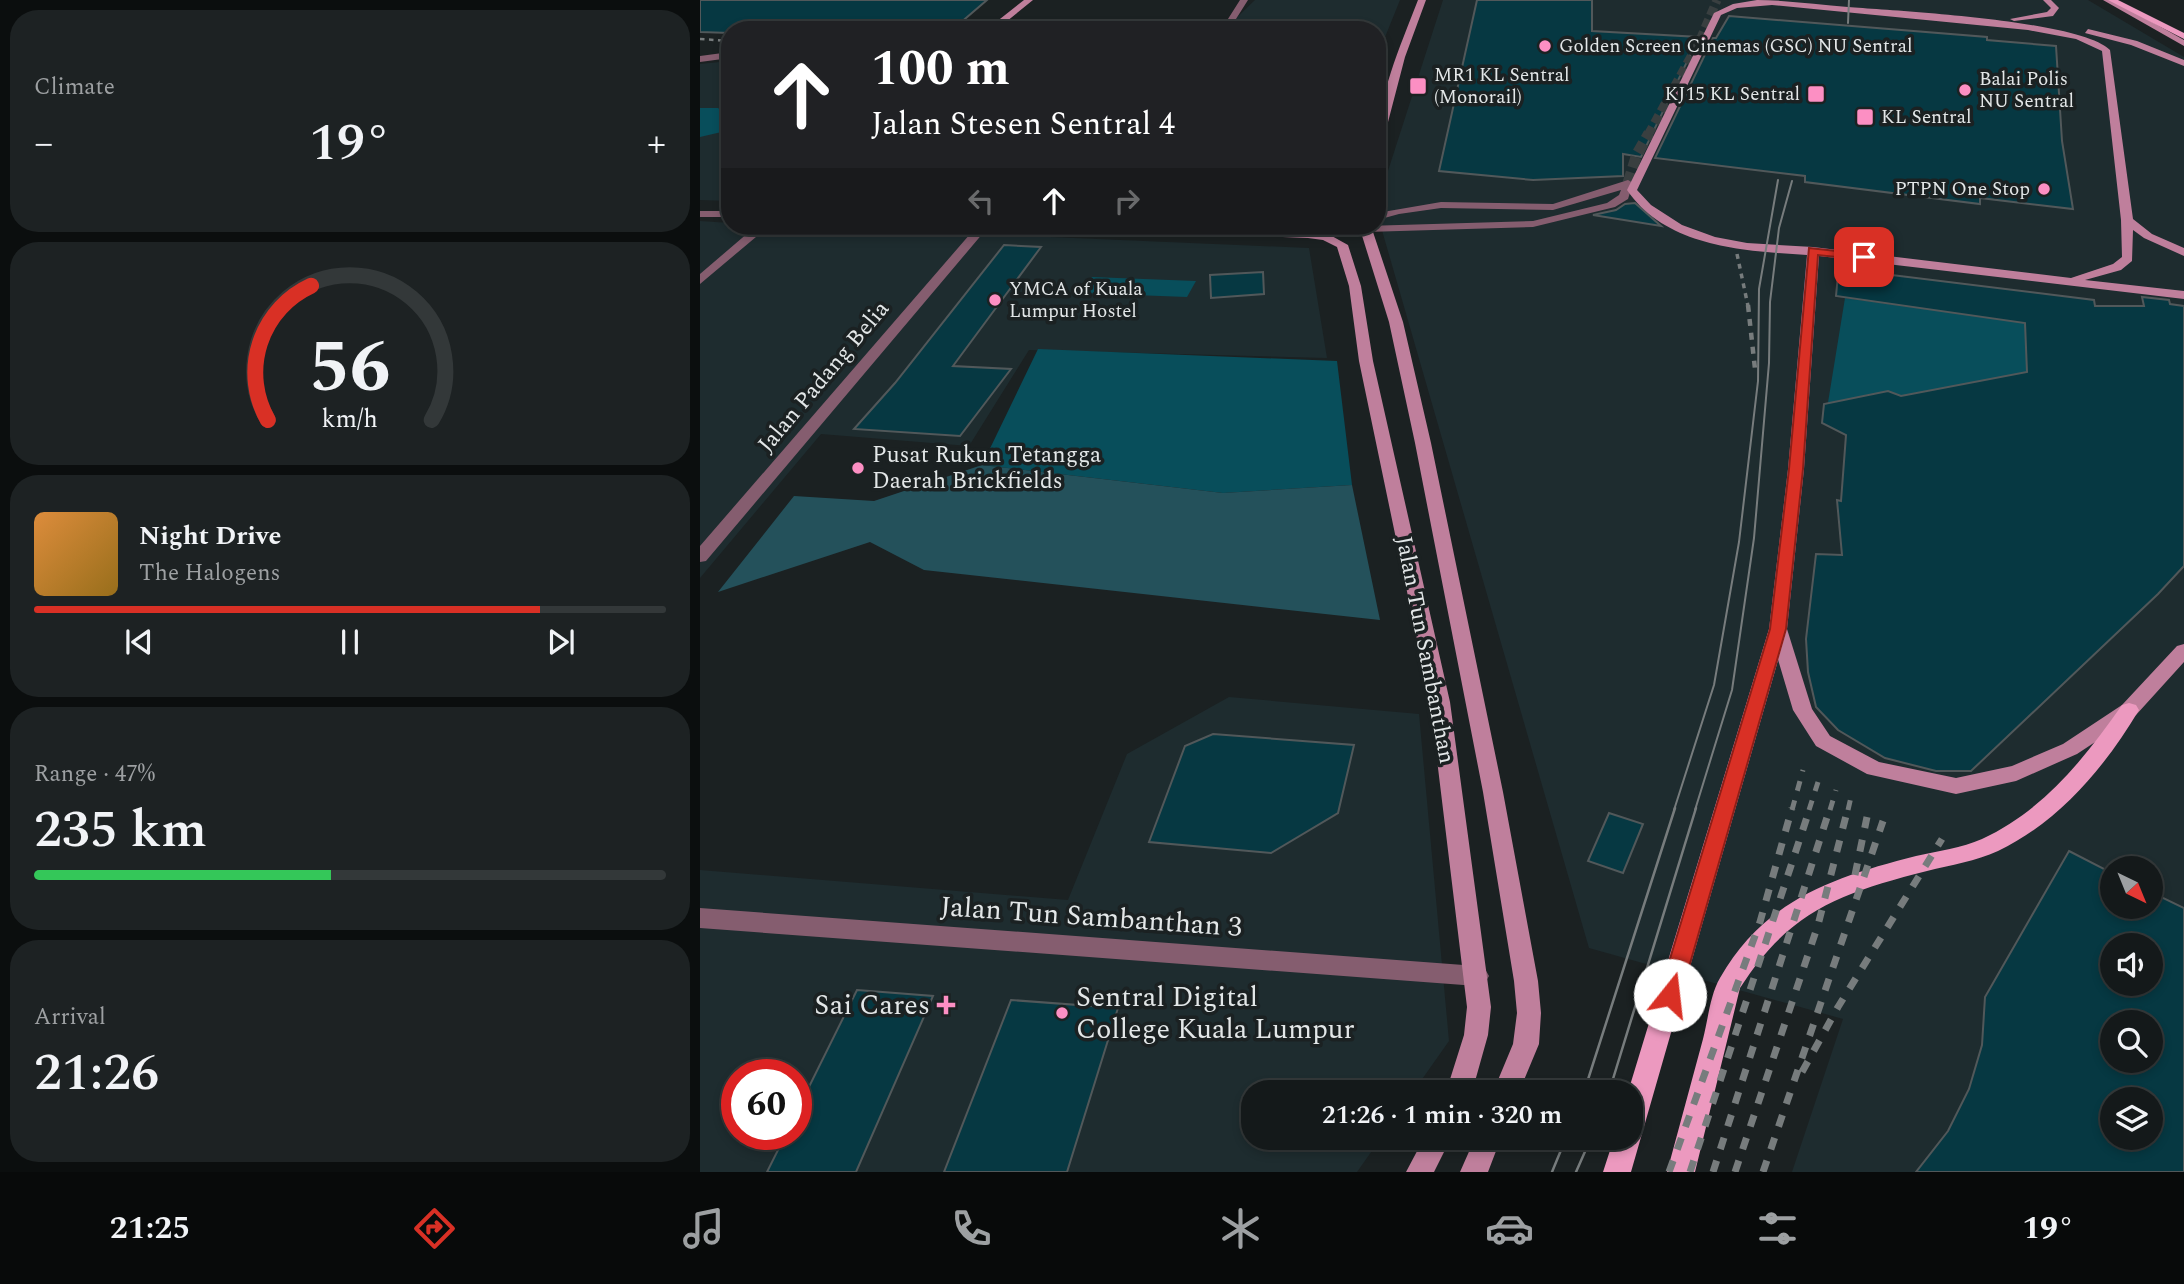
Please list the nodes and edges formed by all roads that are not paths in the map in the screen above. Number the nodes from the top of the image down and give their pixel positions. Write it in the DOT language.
graph roads {
  1 [pos="1029,0"];
  2 [pos="1244,0"];
  3 [pos="1422,0"];
  4 [pos="1753,0"];
  5 [pos="2047,0"];
  6 [pos="2109,0"];
  7 [pos="2127,0"];
  8 [pos="1769,4"];
  9 [pos="1796,6"];
  10 [pos="1939,18"];
  11 [pos="1002,21"];
  12 [pos="1231,21"];
  13 [pos="2159,31"];
  14 [pos="2184,33"];
  15 [pos="2184,45"];
  16 [pos="721,56"];
  17 [pos="700,59"];
  18 [pos="2184,63"];
  19 [pos="1386,112"];
  20 [pos="1629,186"];
  21 [pos="700,214"];
  22 [pos="721,214"];
  23 [pos="1386,216"];
  24 [pos="2127,220"];
  25 [pos="1386,224"];
  26 [pos="752,235"];
  27 [pos="975,235"];
  28 [pos="1314,235"];
  29 [pos="1372,235"];
  30 [pos="1813,251"];
  31 [pos="2184,252"];
  32 [pos="700,280"];
  33 [pos="2067,281"];
  34 [pos="2184,295"];
  35 [pos="700,558"];
  36 [pos="1778,629"];
  37 [pos="2184,650"];
  38 [pos="2129,710"];
  39 [pos="700,918"];
  40 [pos="1477,976"];
  41 [pos="1463,1080"];
  42 [pos="1511,1080"];
  43 [pos="1643,1085"];
  44 [pos="1432,1150"];
  45 [pos="1483,1150"];
  46 [pos="1624,1150"];
  47 [pos="1420,1172"];
  48 [pos="1474,1172"];
  49 [pos="1617,1172"];
  50 [pos="1681,1172"];
  1 -- 11 [label="street"];
  2 -- 12 [label="street"];
  3 -- 19 [label="street"];
  4 -- 8 [label="street"];
  5 -- 9 [label="street"];
  6 -- 13 [label="street"];
  6 -- 14 [label="main road"];
  7 -- 14 [label="street"];
  8 -- 9 [label="street"];
  8 -- 20 [label="street"];
  9 -- 10 [label="street"];
  10 -- 18 [label="street"];
  10 -- 24 [label="street"];
  13 -- 15 [label="main road"];
  16 -- 17 [label="street"];
  20 -- 23 [label="street"];
  20 -- 25 [label="street"];
  20 -- 30 [label="street"];
  21 -- 22 [label="street"];
  24 -- 31 [label="street"];
  24 -- 33 [label="street"];
  26 -- 32 [label="street"];
  27 -- 35 [label="street, Jalan Padang Belia"];
  28 -- 40 [label="street, Jalan Tun Sambanthan"];
  29 -- 42 [label="street, Jalan Tun Sambanthan"];
  30 -- 33 [label="street"];
  30 -- 36 [label="street"];
  33 -- 34 [label="street"];
  36 -- 38 [label="street"];
  36 -- 43 [label="main road"];
  37 -- 38 [label="street"];
  38 -- 50 [label="main road"];
  39 -- 40 [label="street, Jalan Tun Sambanthan 3"];
  40 -- 41 [label="street, Jalan Tun Sambanthan"];
  44 -- 47 [label="street"];
  45 -- 48 [label="street"];
  46 -- 49 [label="main road"];
}
